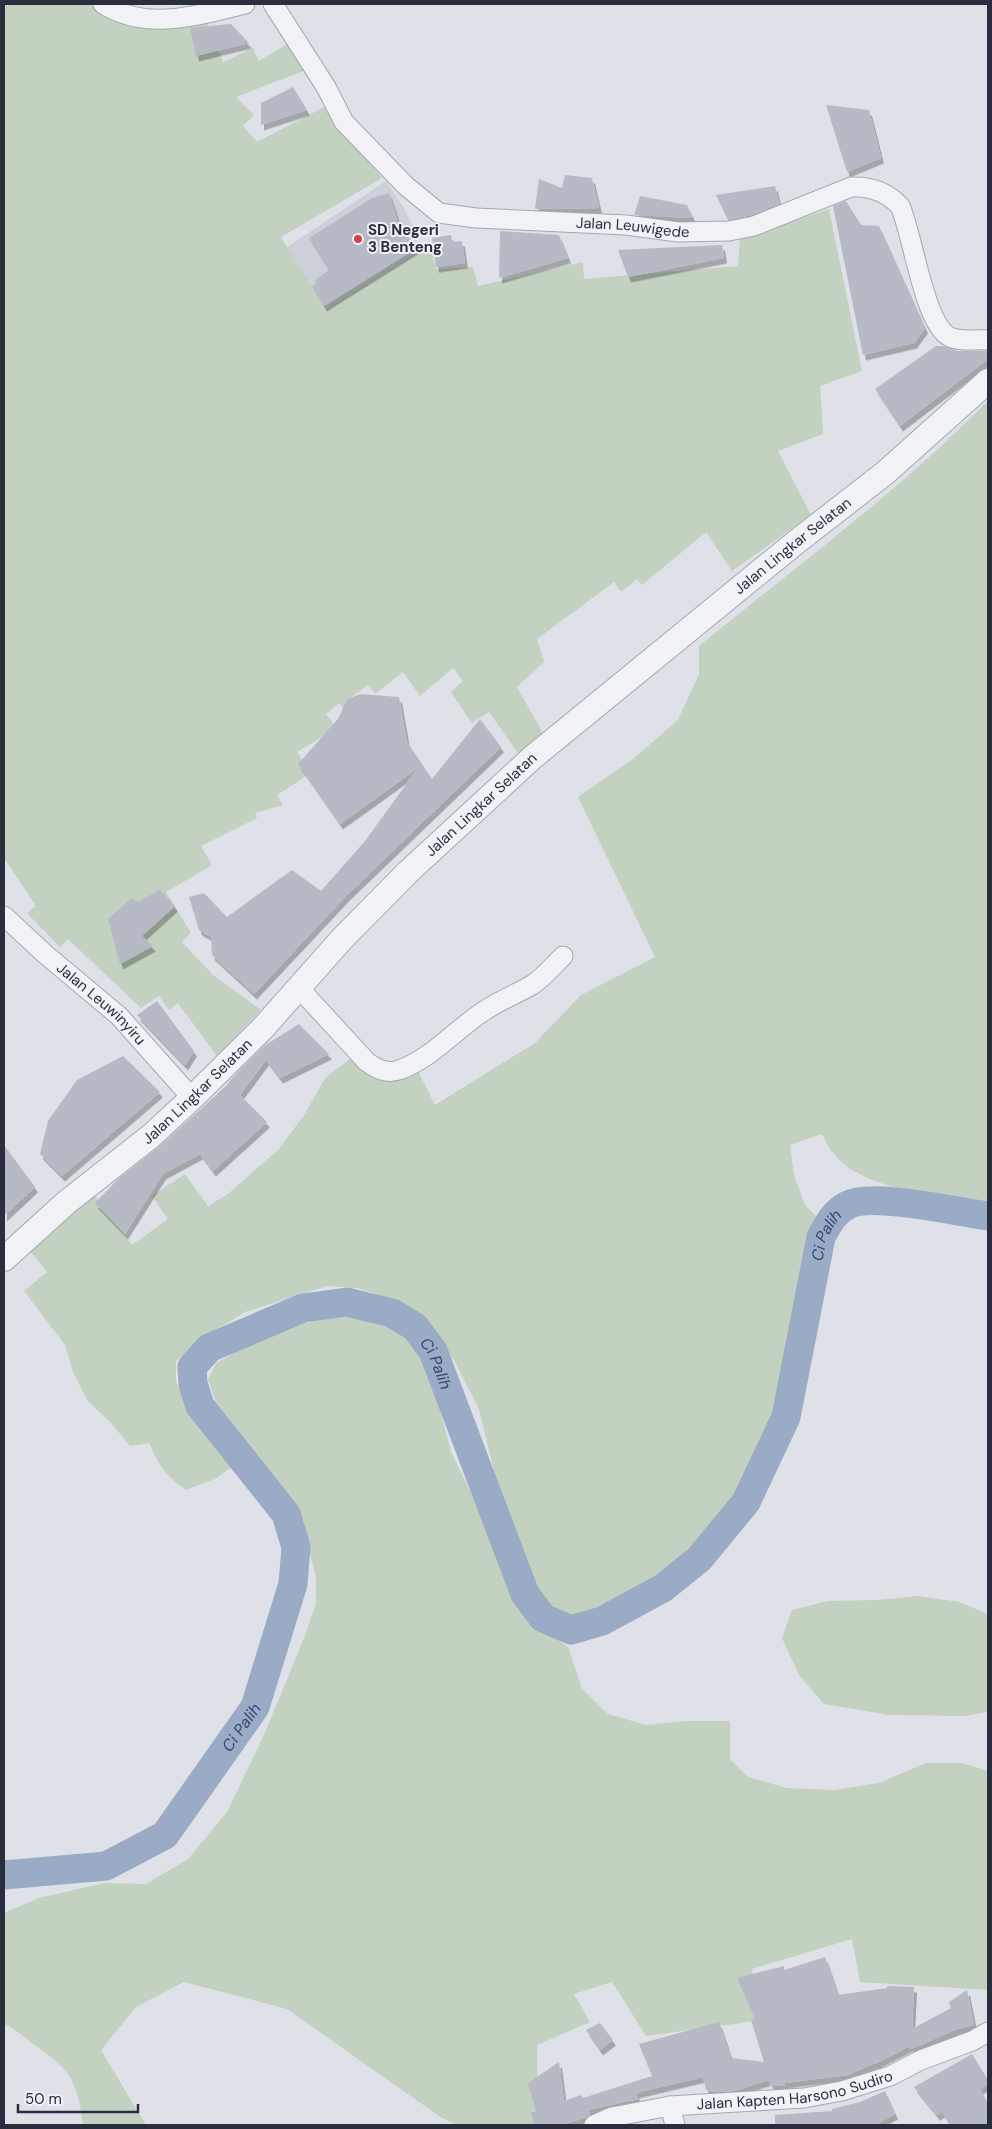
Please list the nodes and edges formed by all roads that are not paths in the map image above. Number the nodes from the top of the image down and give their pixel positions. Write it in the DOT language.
graph roads {
  1 [pos="103,4"];
  2 [pos="245,4"];
  3 [pos="273,4"];
  4 [pos="988,340"];
  5 [pos="988,380"];
  6 [pos="4,916"];
  7 [pos="563,956"];
  8 [pos="299,988"];
  9 [pos="192,1098"];
  10 [pos="5,1254"];
  11 [pos="988,2032"];
  12 [pos="670,2106"];
  13 [pos="594,2125"];
  14 [pos="675,2125"];
  1 -- 2 [label="street"];
  3 -- 4 [label="street, Jalan Leuwigede"];
  5 -- 8 [label="street, Jalan Lingkar Selatan"];
  6 -- 9 [label="street, Jalan Leuwinyiru"];
  7 -- 8 [label="street"];
  8 -- 9 [label="street, Jalan Lingkar Selatan"];
  9 -- 10 [label="street, Jalan Lingkar Selatan"];
  11 -- 12 [label="street, Jalan Kapten Harsono Sudiro"];
  12 -- 13 [label="street, Jalan Kapten Harsono Sudiro"];
  12 -- 14 [label="street"];
}
